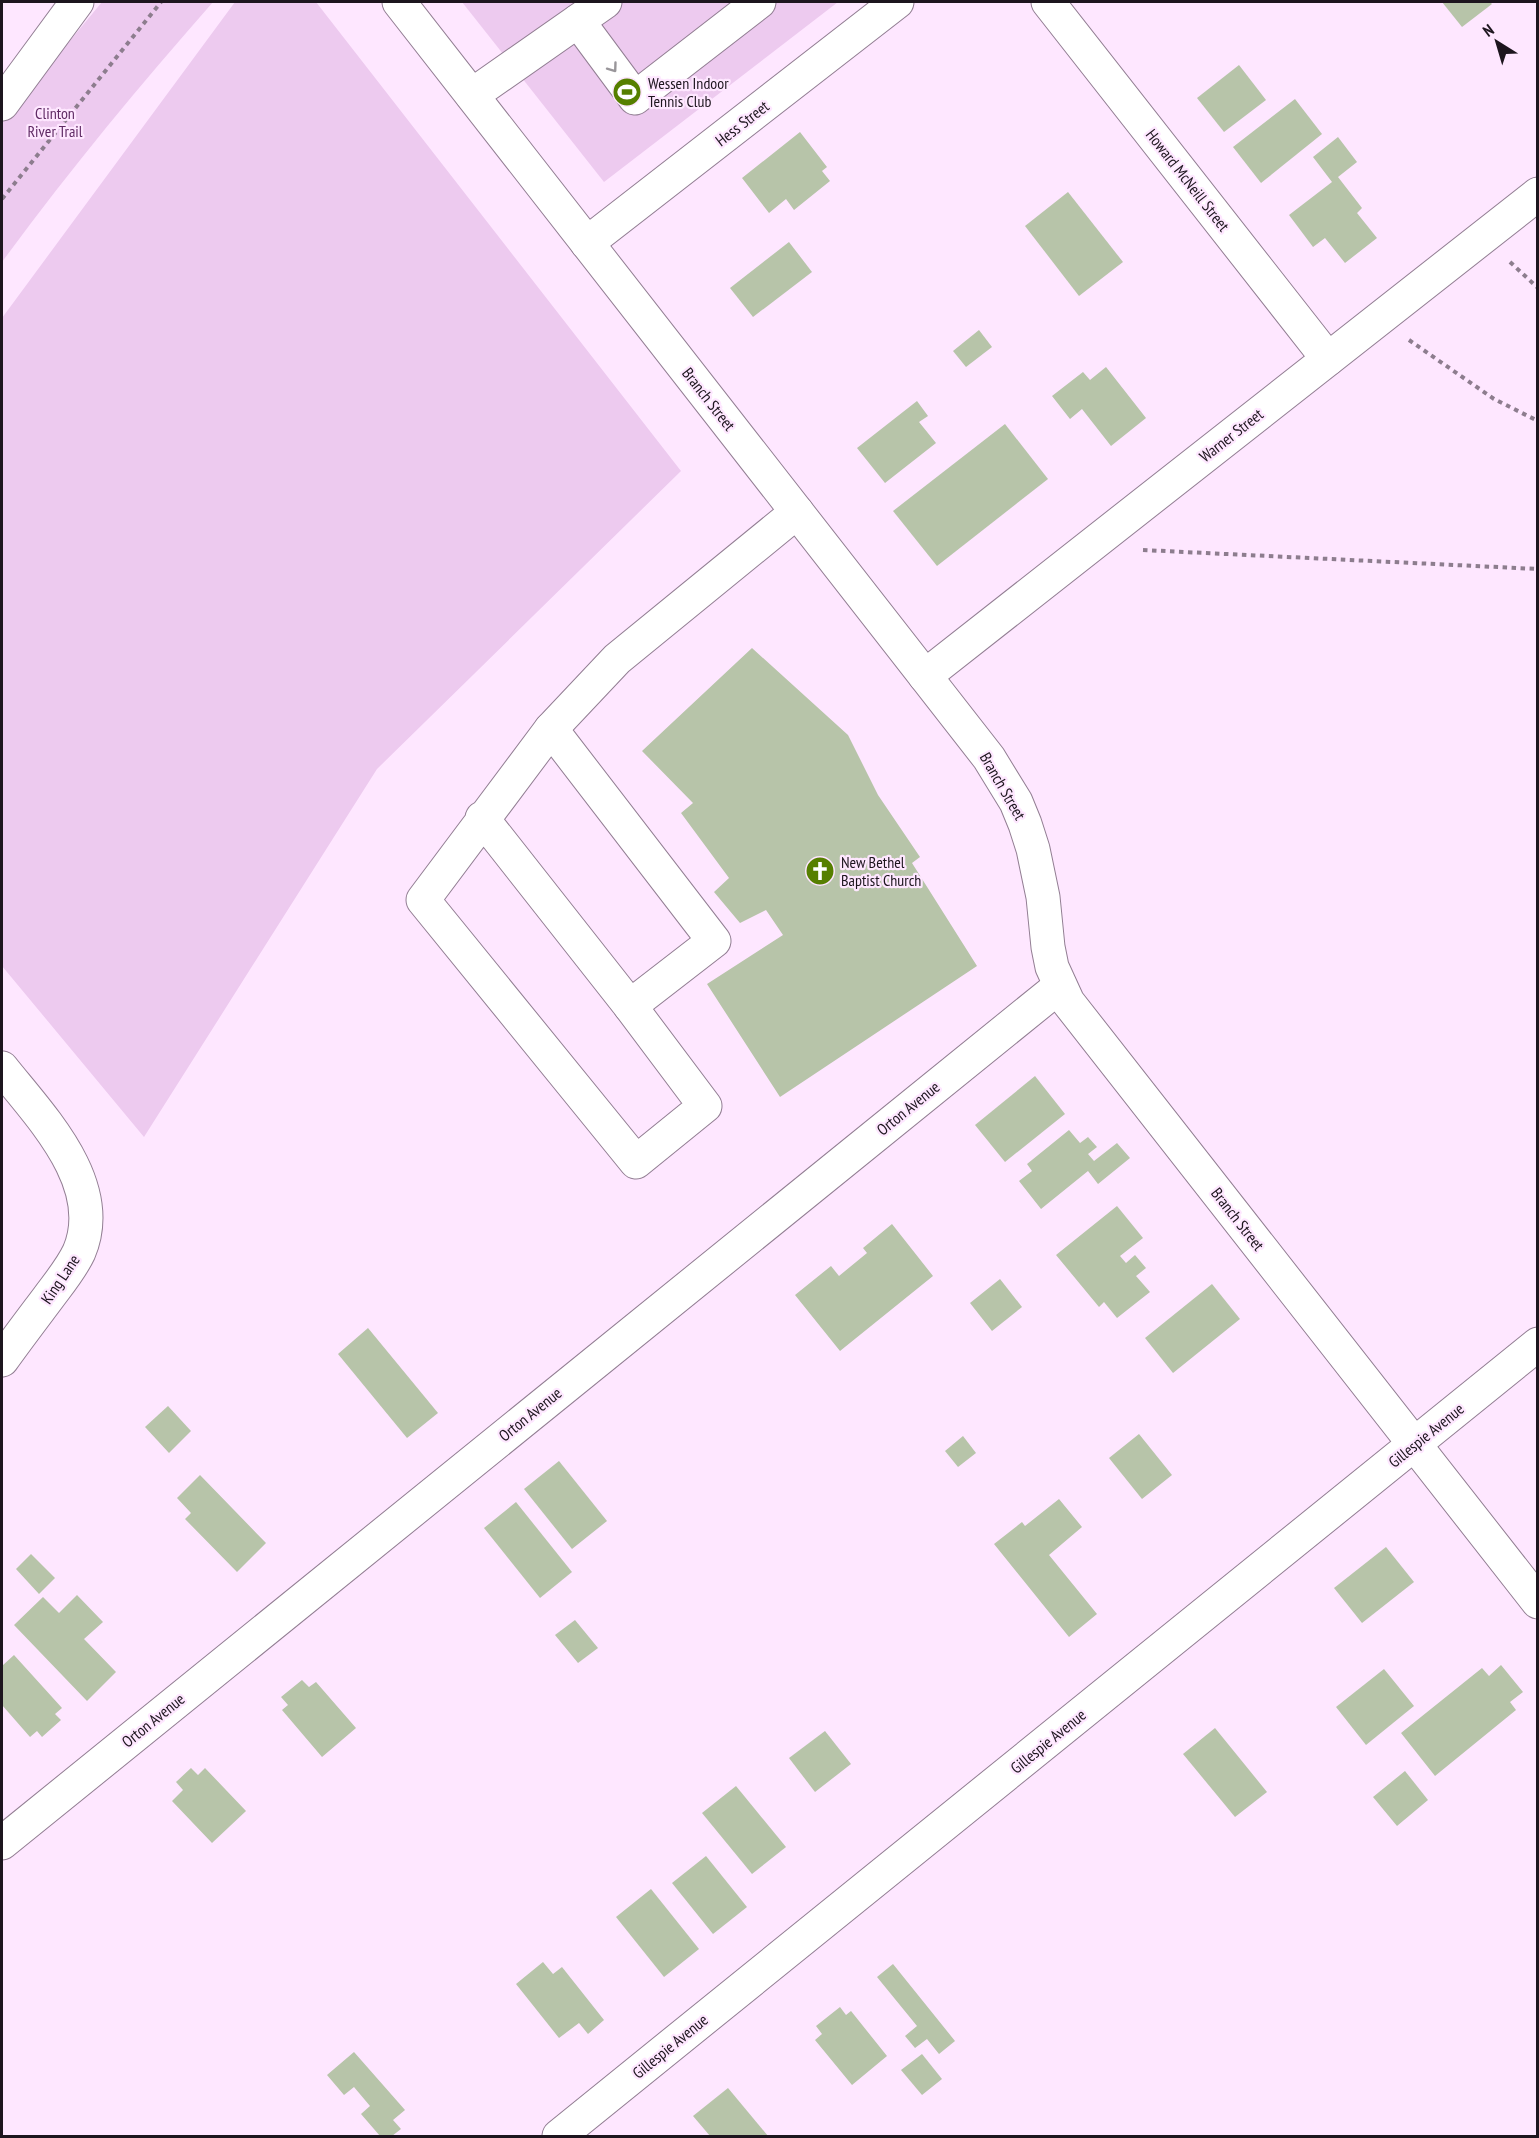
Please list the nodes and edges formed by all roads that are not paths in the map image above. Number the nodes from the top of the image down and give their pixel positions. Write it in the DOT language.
graph roads {
  1 [pos="77,2"];
  2 [pos="399,2"];
  3 [pos="606,2"];
  4 [pos="759,2"];
  5 [pos="897,2"];
  6 [pos="1048,2"];
  7 [pos="578,21"];
  8 [pos="472,95"];
  9 [pos="2,104"];
  10 [pos="1538,194"];
  11 [pos="587,243"];
  12 [pos="1328,358"];
  13 [pos="797,512"];
  14 [pos="925,676"];
  15 [pos="551,729"];
  16 [pos="482,818"];
  17 [pos="1060,986"];
  18 [pos="630,1006"];
  19 [pos="2,1068"];
  20 [pos="1538,1344"];
  21 [pos="2,1360"];
  22 [pos="1414,1445"];
  23 [pos="1538,1602"];
  24 [pos="2,1843"];
  25 [pos="559,2136"];
  1 -- 9 [label="street"];
  2 -- 8 [label="street, Branch Street"];
  3 -- 7 [label="street"];
  7 -- 4 [label="street, one-way"];
  5 -- 11 [label="street, Hess Street"];
  6 -- 12 [label="street, Howard McNeill Street"];
  7 -- 8 [label="street"];
  8 -- 11 [label="street, Branch Street"];
  10 -- 12 [label="street, Warner Street"];
  11 -- 13 [label="street, Branch Street"];
  12 -- 14 [label="street, Warner Street"];
  13 -- 14 [label="street, Branch Street"];
  13 -- 15 [label="street"];
  14 -- 17 [label="street, Branch Street"];
  15 -- 16 [label="street"];
  15 -- 18 [label="street"];
  16 -- 18 [label="street"];
  16 -- 18 [label="street"];
  17 -- 22 [label="street, Branch Street"];
  17 -- 24 [label="street, Orton Avenue"];
  19 -- 21 [label="street, King Lane"];
  20 -- 22 [label="street, Gillespie Avenue"];
  22 -- 23 [label="street, Branch Street"];
  22 -- 25 [label="street, Gillespie Avenue"];
}
